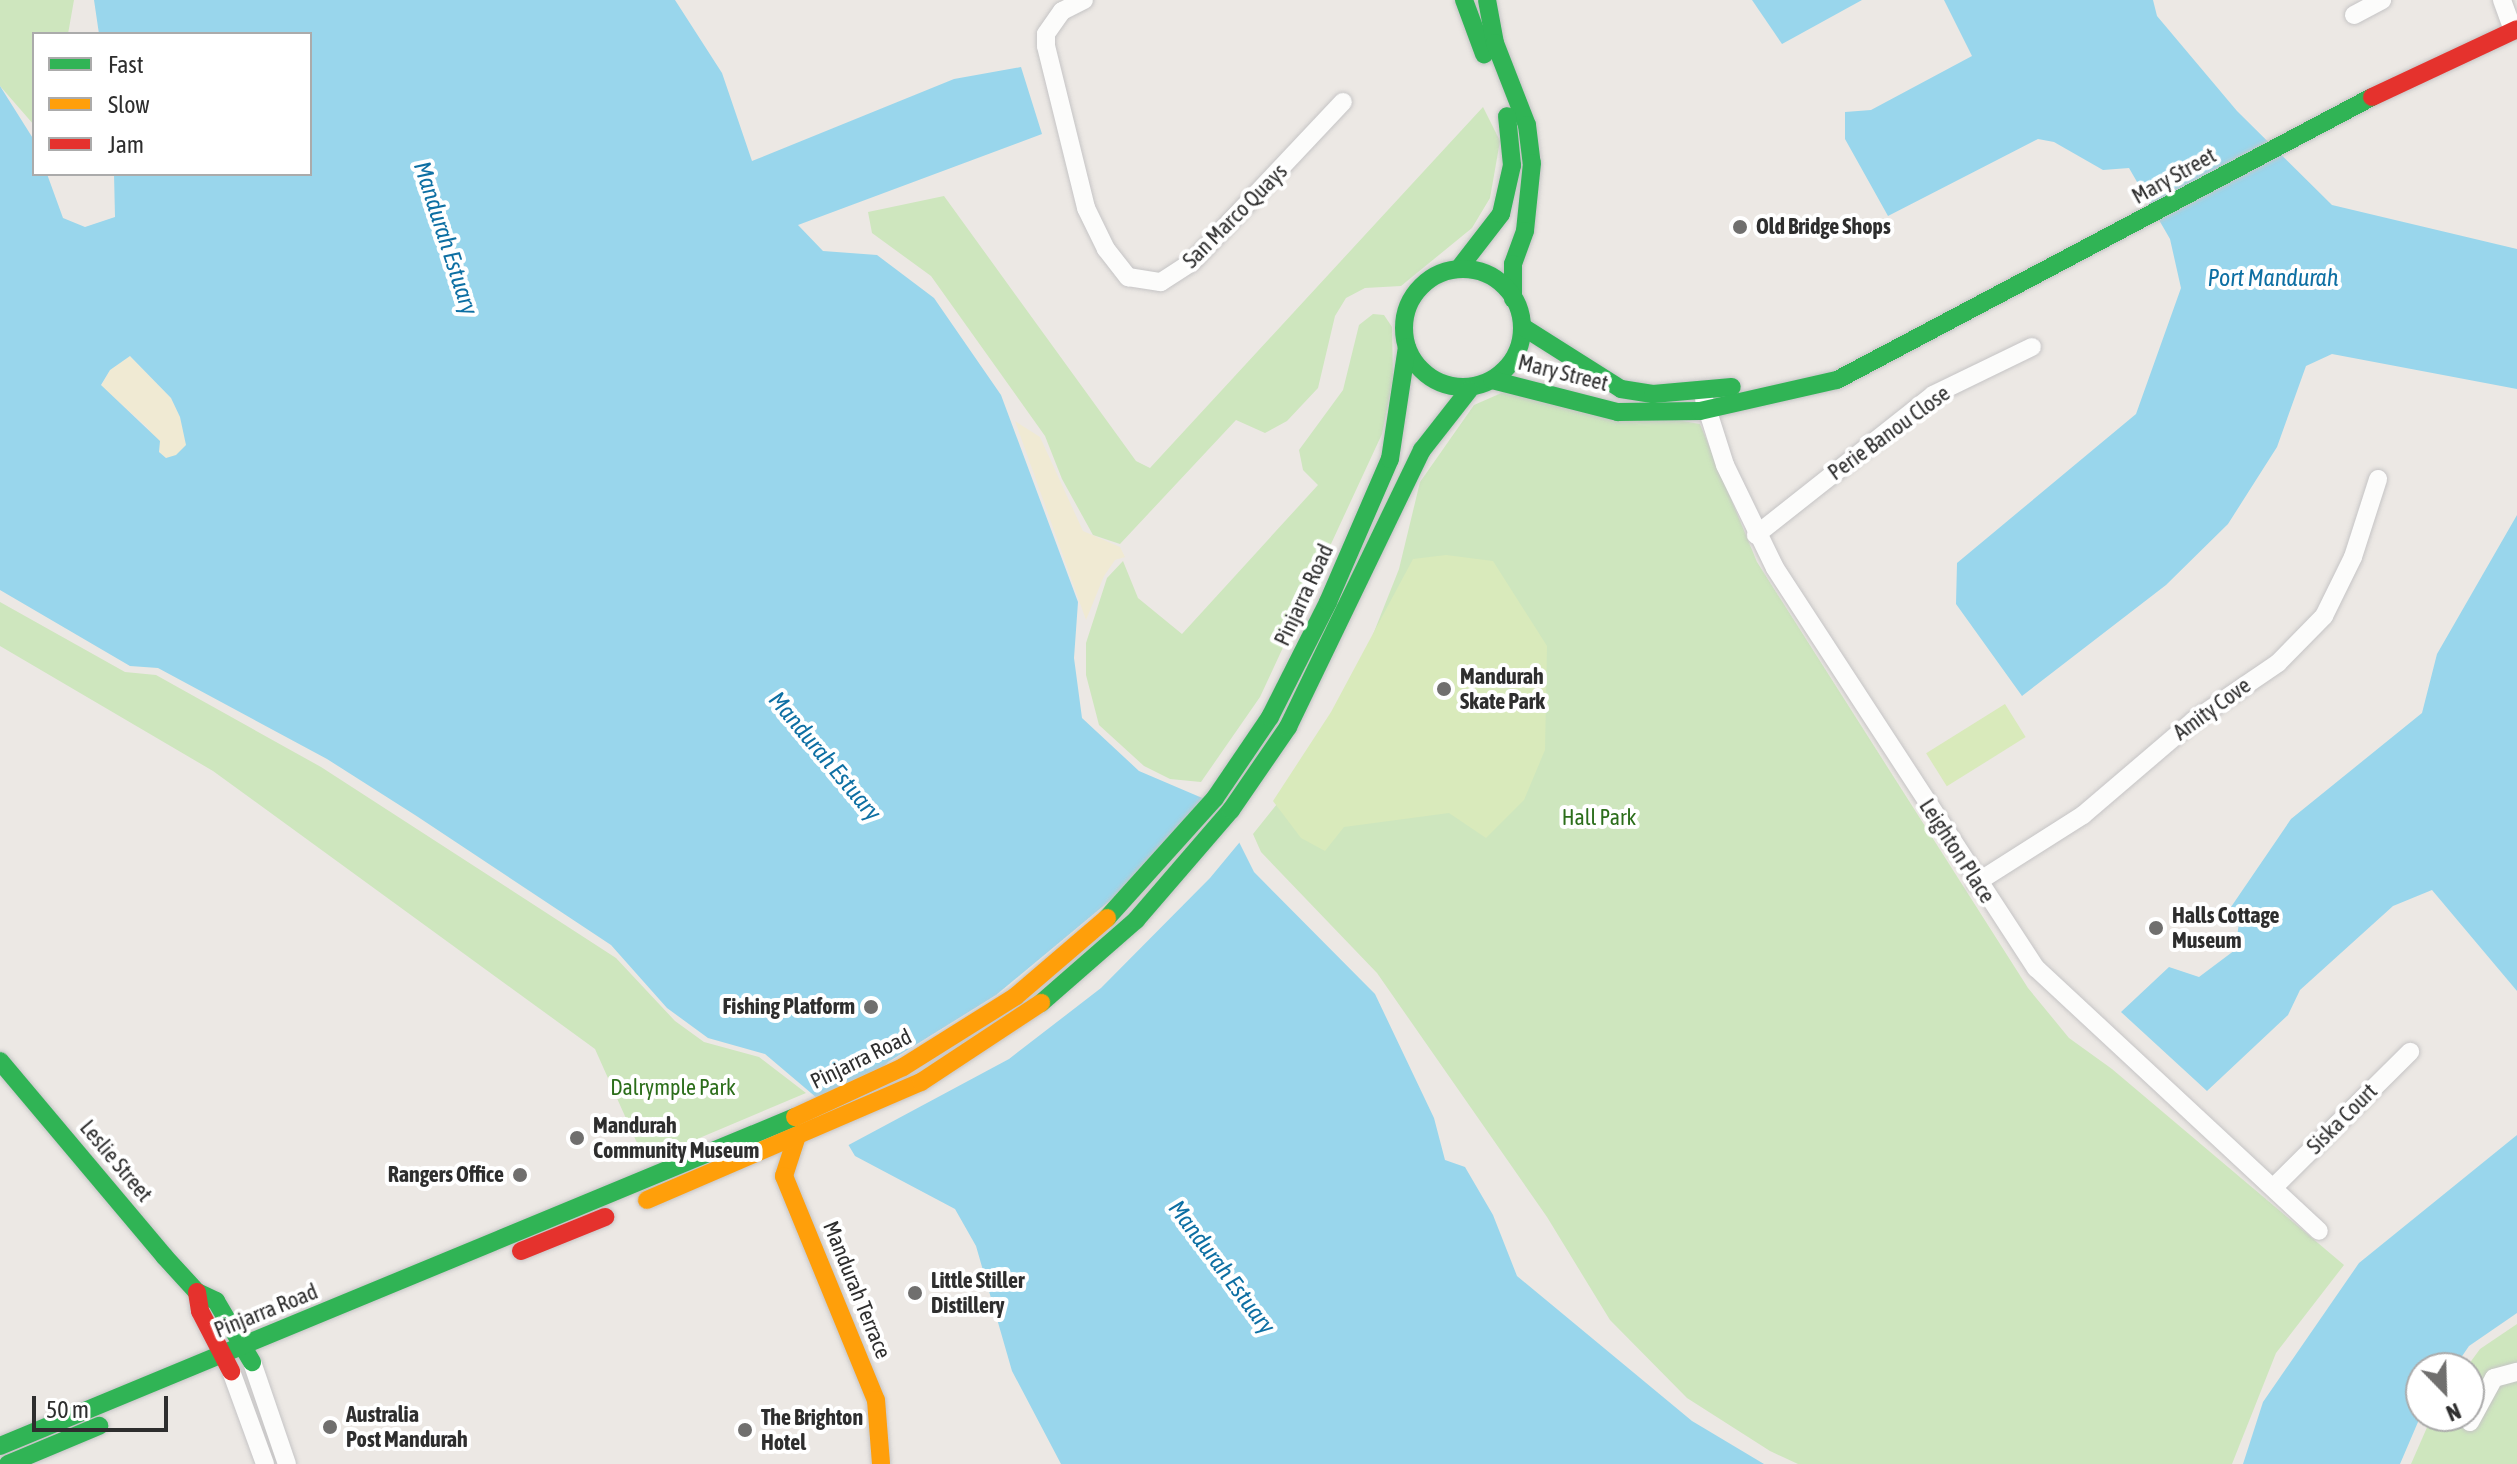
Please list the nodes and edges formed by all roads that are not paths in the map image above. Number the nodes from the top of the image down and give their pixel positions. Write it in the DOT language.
graph roads {
  1 [pos="1084,0"];
  2 [pos="1464,0"];
  3 [pos="1487,0"];
  4 [pos="2382,0"];
  5 [pos="2502,0"];
  6 [pos="2354,15"];
  7 [pos="2515,30"];
  8 [pos="1343,102"];
  9 [pos="1460,267"];
  10 [pos="1513,299"];
  11 [pos="1523,327"];
  12 [pos="1407,347"];
  13 [pos="2032,347"];
  14 [pos="1492,380"];
  15 [pos="1469,390"];
  16 [pos="1705,401"];
  17 [pos="2378,479"];
  18 [pos="1756,535"];
  19 [pos="1976,883"];
  20 [pos="2410,1052"];
  21 [pos="0,1061"];
  22 [pos="796,1139"];
  23 [pos="2274,1187"];
  24 [pos="2319,1231"];
  25 [pos="197,1292"];
  26 [pos="249,1354"];
  27 [pos="228,1362"];
  28 [pos="2517,1372"];
  29 [pos="2485,1394"];
  30 [pos="0,1446"];
  31 [pos="8,1464"];
  32 [pos="265,1464"];
  33 [pos="287,1464"];
  34 [pos="881,1464"];
  1 -- 8 [label="street, San Marco Quays"];
  2 -- 9 [label="main road"];
  3 -- 10 [label="main road"];
  4 -- 6 [label="street"];
  5 -- 7 [label="street"];
  7 -- 16 [label="main road, Mary Street"];
  9 -- 10 [label="main road"];
  9 -- 12 [label="main road"];
  10 -- 11 [label="main road"];
  11 -- 14 [label="main road"];
  11 -- 16 [label="main road, Mary Street"];
  12 -- 15 [label="main road"];
  12 -- 26 [label="main road, Pinjarra Road"];
  13 -- 18 [label="street, Perie Banou Close"];
  14 -- 15 [label="main road"];
  14 -- 16 [label="main road, Mary Street"];
  15 -- 22 [label="main road, Pinjarra Road"];
  16 -- 18 [label="street, Leighton Place"];
  17 -- 19 [label="street, Amity Cove"];
  18 -- 19 [label="street, Leighton Place"];
  19 -- 23 [label="street, Leighton Place"];
  20 -- 23 [label="street, Siska Court"];
  21 -- 25 [label="main road, Leslie Street"];
  22 -- 26 [label="main road, Pinjarra Road"];
  22 -- 34 [label="main road, Mandurah Terrace"];
  23 -- 24 [label="street, Leighton Place"];
  25 -- 26 [label="main road, Leslie Street"];
  25 -- 27 [label="main road, Leslie Street"];
  26 -- 27 [label="main road, Pinjarra Road"];
  26 -- 33 [label="street"];
  27 -- 30 [label="main road, Pinjarra Road"];
  27 -- 31 [label="main road, Pinjarra Road"];
  27 -- 32 [label="street"];
  28 -- 29 [label="street"];
}
